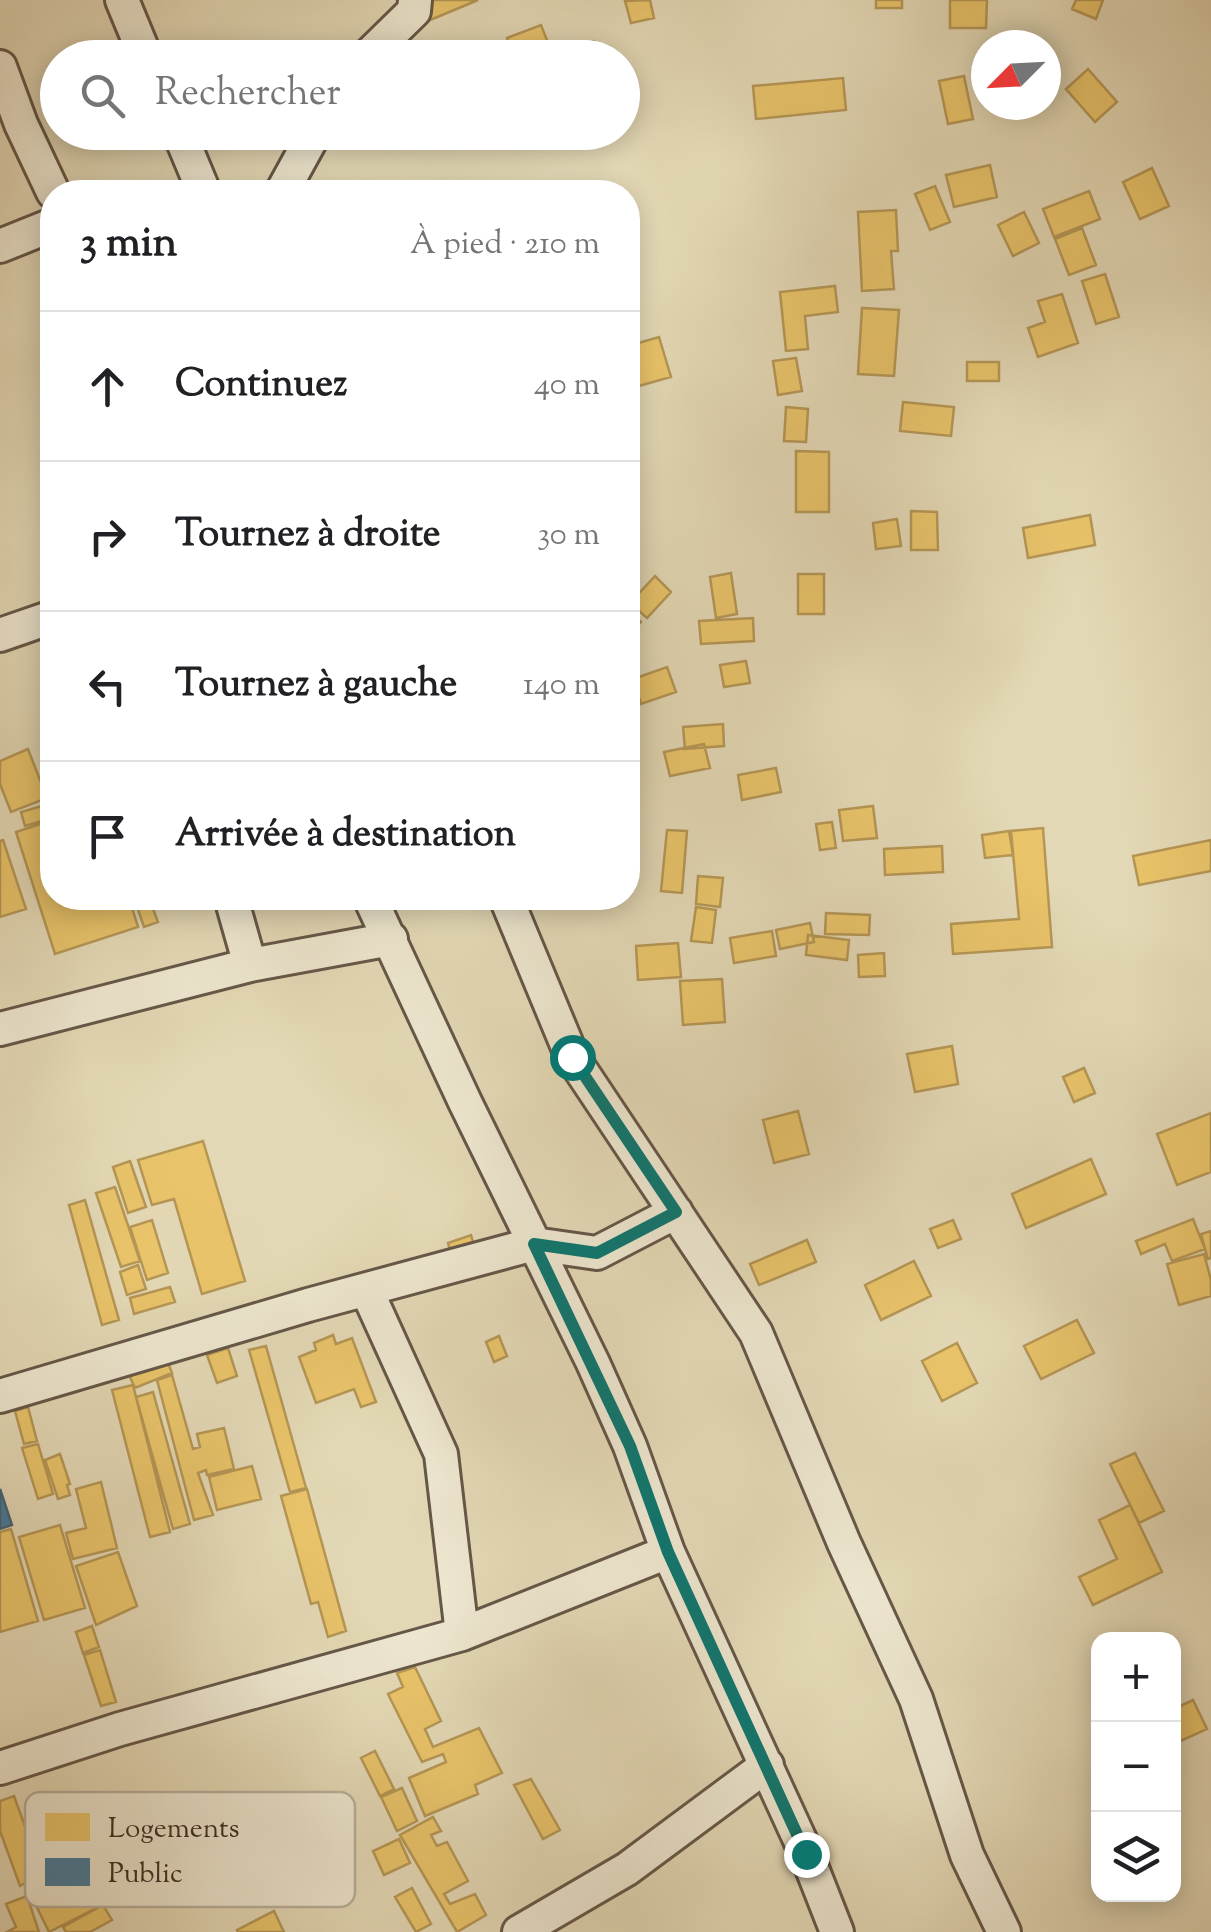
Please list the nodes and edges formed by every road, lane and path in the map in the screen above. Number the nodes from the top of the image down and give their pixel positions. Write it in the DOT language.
graph roads {
  1 [pos="122,0"];
  2 [pos="416,0"];
  3 [pos="139,40"];
  4 [pos="384,40"];
  5 [pos="0,67"];
  6 [pos="186,150"];
  7 [pos="305,150"];
  8 [pos="48,180"];
  9 [pos="199,180"];
  10 [pos="289,180"];
  11 [pos="40,230"];
  12 [pos="0,246"];
  13 [pos="40,621"];
  14 [pos="0,635"];
  15 [pos="234,910"];
  16 [pos="376,910"];
  17 [pos="511,910"];
  18 [pos="391,939"];
  19 [pos="250,965"];
  20 [pos="0,1029"];
  21 [pos="676,1212"];
  22 [pos="534,1244"];
  23 [pos="366,1291"];
  24 [pos="0,1396"];
  25 [pos="668,1552"];
  26 [pos="462,1634"];
  27 [pos="767,1764"];
  28 [pos="0,1768"];
  29 [pos="519,1932"];
  30 [pos="837,1932"];
  31 [pos="1004,1932"];
  1 -- 3 [label="street"];
  2 -- 4 [label="street"];
  5 -- 8 [label="street"];
  6 -- 9 [label="street"];
  7 -- 10 [label="street"];
  11 -- 12 [label="street"];
  13 -- 14 [label="street"];
  15 -- 19 [label="street"];
  16 -- 18 [label="street"];
  17 -- 21 [label="street"];
  18 -- 19 [label="street"];
  18 -- 22 [label="street"];
  19 -- 20 [label="street"];
  21 -- 22 [label="street"];
  21 -- 31 [label="street"];
  22 -- 23 [label="street"];
  22 -- 25 [label="street"];
  23 -- 24 [label="street"];
  23 -- 26 [label="street"];
  25 -- 26 [label="street"];
  25 -- 27 [label="street"];
  26 -- 28 [label="street"];
  27 -- 29 [label="street"];
  27 -- 30 [label="street"];
}
